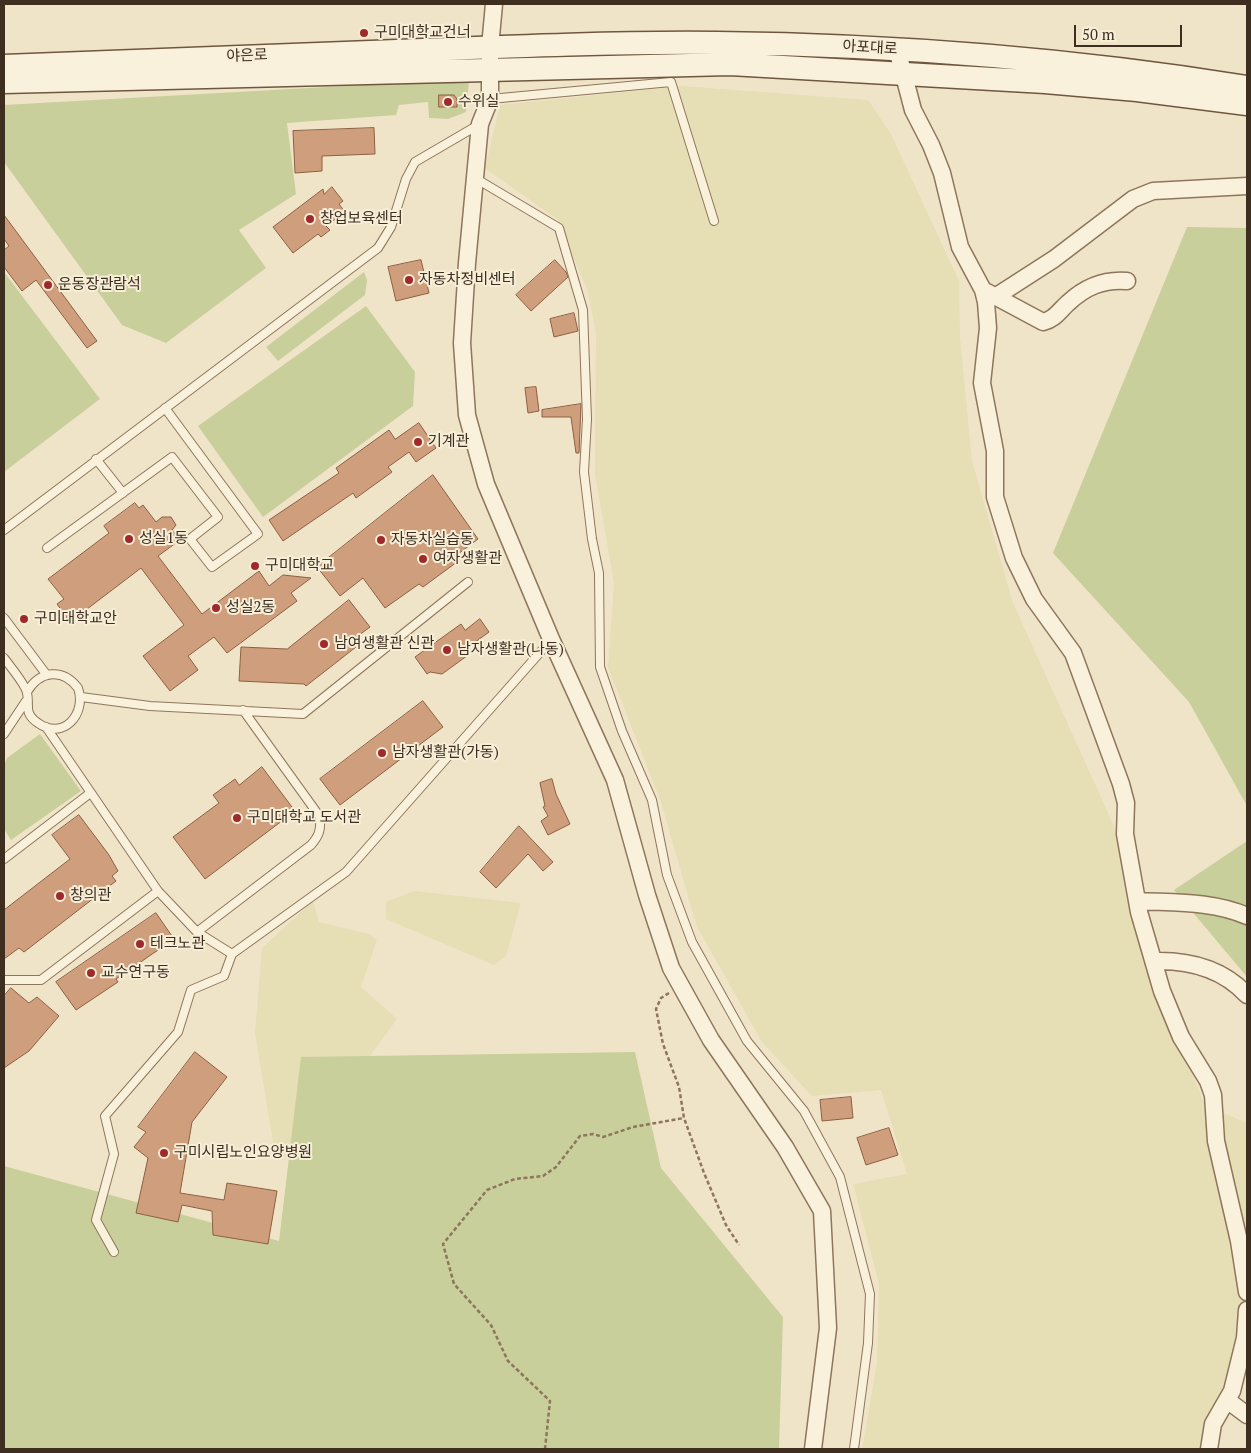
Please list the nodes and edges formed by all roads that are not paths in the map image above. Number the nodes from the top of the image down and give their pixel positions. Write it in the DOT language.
graph roads {
  1 [pos="494,4"];
  2 [pos="490,47"];
  3 [pos="897,49"];
  4 [pos="4,66"];
  5 [pos="490,70"];
  6 [pos="903,74"];
  7 [pos="4,82"];
  8 [pos="1247,87"];
  9 [pos="490,99"];
  10 [pos="1247,104"];
  11 [pos="480,124"];
  12 [pos="474,177"];
  13 [pos="1247,186"];
  14 [pos="714,221"];
  15 [pos="1127,281"];
  16 [pos="989,293"];
  17 [pos="165,408"];
  18 [pos="96,459"];
  19 [pos="123,493"];
  20 [pos="4,530"];
  21 [pos="48,548"];
  22 [pos="468,582"];
  23 [pos="4,618"];
  24 [pos="551,639"];
  25 [pos="4,658"];
  26 [pos="46,674"];
  27 [pos="28,692"];
  28 [pos="81,697"];
  29 [pos="26,701"];
  30 [pos="243,710"];
  31 [pos="46,727"];
  32 [pos="4,734"];
  33 [pos="90,794"];
  34 [pos="4,859"];
  35 [pos="158,891"];
  36 [pos="1138,901"];
  37 [pos="1247,916"];
  38 [pos="197,932"];
  39 [pos="232,954"];
  40 [pos="1154,961"];
  41 [pos="4,980"];
  42 [pos="1247,994"];
  43 [pos="114,1252"];
  44 [pos="1247,1292"];
  45 [pos="1247,1310"];
  46 [pos="1227,1400"];
  47 [pos="1247,1416"];
  48 [pos="812,1449"];
  49 [pos="854,1449"];
  50 [pos="1209,1449"];
  1 -- 2 [label="street"];
  2 -- 3 [label="main road, 아포대로"];
  2 -- 4 [label="main road, 야은로"];
  2 -- 5 [label="street"];
  3 -- 6 [label="street"];
  3 -- 8 [label="main road, 아포대로"];
  5 -- 6 [label="main road, 아포대로"];
  5 -- 7 [label="main road, 야은로"];
  5 -- 9 [label="street"];
  6 -- 10 [label="main road, 아포대로"];
  6 -- 16 [label="street"];
  9 -- 11 [label="street"];
  9 -- 14 [label="lane"];
  11 -- 12 [label="street"];
  11 -- 17 [label="lane"];
  12 -- 24 [label="street"];
  12 -- 49 [label="lane"];
  13 -- 16 [label="street"];
  15 -- 16 [label="street"];
  16 -- 36 [label="street"];
  17 -- 18 [label="lane"];
  17 -- 19 [label="lane"];
  18 -- 19 [label="lane"];
  18 -- 20 [label="lane"];
  19 -- 21 [label="lane"];
  22 -- 30 [label="lane"];
  23 -- 26 [label="lane"];
  24 -- 39 [label="lane"];
  24 -- 48 [label="street"];
  25 -- 27 [label="lane"];
  26 -- 27 [label="lane"];
  26 -- 28 [label="lane"];
  27 -- 29 [label="lane"];
  28 -- 30 [label="lane"];
  28 -- 31 [label="lane"];
  29 -- 31 [label="lane"];
  29 -- 32 [label="lane"];
  30 -- 38 [label="lane"];
  31 -- 33 [label="lane"];
  33 -- 34 [label="lane"];
  33 -- 35 [label="lane"];
  35 -- 38 [label="lane"];
  35 -- 41 [label="lane"];
  36 -- 37 [label="street"];
  36 -- 40 [label="street"];
  38 -- 39 [label="lane"];
  39 -- 43 [label="lane"];
  40 -- 42 [label="street"];
  40 -- 44 [label="street"];
  45 -- 46 [label="street"];
  46 -- 47 [label="street"];
  46 -- 50 [label="street"];
}
